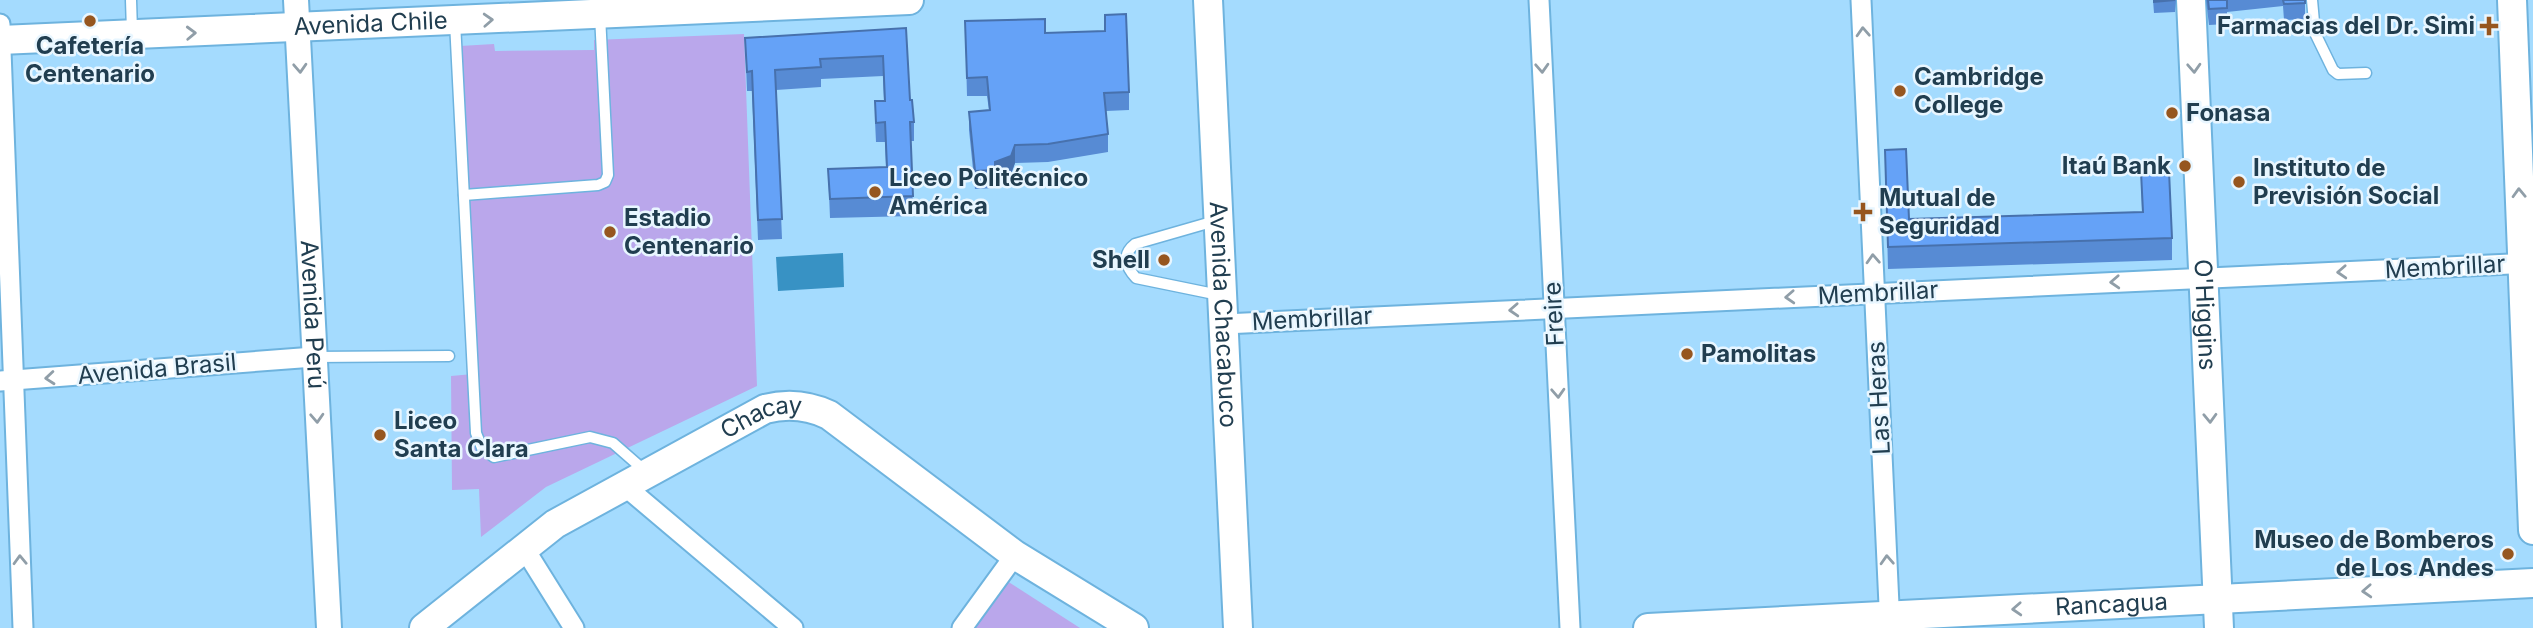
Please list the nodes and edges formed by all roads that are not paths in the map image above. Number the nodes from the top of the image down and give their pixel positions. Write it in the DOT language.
graph roads {
  1 [pos="131,0"];
  2 [pos="296,0"];
  3 [pos="900,0"];
  4 [pos="909,0"];
  5 [pos="1208,0"];
  6 [pos="1539,0"];
  7 [pos="1861,0"];
  8 [pos="2191,0"];
  9 [pos="2312,0"];
  10 [pos="2512,0"];
  11 [pos="600,7"];
  12 [pos="455,21"];
  13 [pos="0,24"];
  14 [pos="298,29"];
  15 [pos="133,35"];
  16 [pos="0,40"];
  17 [pos="2365,73"];
  18 [pos="464,195"];
  19 [pos="1219,220"];
  20 [pos="2528,263"];
  21 [pos="2203,278"];
  22 [pos="1875,294"];
  23 [pos="1222,296"];
  24 [pos="1554,308"];
  25 [pos="1224,324"];
  26 [pos="449,356"];
  27 [pos="314,357"];
  28 [pos="7,381"];
  29 [pos="637,480"];
  30 [pos="2533,530"];
  31 [pos="524,548"];
  32 [pos="1015,555"];
  33 [pos="2533,583"];
  34 [pos="2217,599"];
  35 [pos="1890,622"];
  36 [pos="23,628"];
  37 [pos="329,628"];
  38 [pos="424,628"];
  39 [pos="574,628"];
  40 [pos="793,628"];
  41 [pos="962,628"];
  42 [pos="1134,628"];
  43 [pos="1238,628"];
  44 [pos="1570,628"];
  45 [pos="1648,628"];
  46 [pos="2219,628"];
  1 -- 15 [label="lane"];
  2 -- 14 [label="street, Avenida Perú"];
  3 -- 4 [label="main road, Avenida Chile"];
  3 -- 11 [label="main road, Avenida Chile"];
  5 -- 19 [label="main road, Avenida Chacabuco"];
  6 -- 24 [label="street, Freire, one-way"];
  22 -- 7 [label="street, Las Heras, one-way"];
  8 -- 21 [label="main road, O'Higgins, one-way"];
  9 -- 17 [label="lane"];
  20 -- 10 [label="main road, one-way"];
  12 -- 11 [label="main road, Avenida Chile, one-way"];
  11 -- 18 [label="lane"];
  12 -- 14 [label="main road, Avenida Chile"];
  12 -- 18 [label="lane"];
  13 -- 16 [label="street"];
  15 -- 14 [label="main road, Avenida Chile, one-way"];
  14 -- 27 [label="street, Avenida Perú, one-way"];
  15 -- 16 [label="main road, Avenida Chile"];
  16 -- 28 [label="street"];
  18 -- 29 [label="lane"];
  19 -- 23 [label="main road, Avenida Chacabuco"];
  19 -- 23 [label="lane"];
  20 -- 21 [label="street, Membrillar, one-way"];
  20 -- 30 [label="main road"];
  21 -- 22 [label="street, Membrillar, one-way"];
  21 -- 34 [label="main road, O'Higgins, one-way"];
  22 -- 24 [label="street, Membrillar, one-way"];
  35 -- 22 [label="street, Las Heras, one-way"];
  23 -- 25 [label="main road, Avenida Chacabuco"];
  24 -- 25 [label="street, Membrillar, one-way"];
  24 -- 44 [label="street, Freire, one-way"];
  25 -- 43 [label="main road, Avenida Chacabuco"];
  26 -- 27 [label="lane"];
  27 -- 28 [label="street, Avenida Brasil, one-way"];
  27 -- 37 [label="street, Avenida Perú, one-way"];
  36 -- 28 [label="street, one-way"];
  29 -- 31 [label="main road, Chacay"];
  29 -- 32 [label="main road, Chacay"];
  29 -- 40 [label="street"];
  31 -- 38 [label="main road, Chacay"];
  31 -- 39 [label="street"];
  32 -- 41 [label="street"];
  32 -- 42 [label="main road, Chacay"];
  33 -- 34 [label="main road, Rancagua, one-way"];
  34 -- 35 [label="main road, Rancagua, one-way"];
  34 -- 46 [label="main road, O'Higgins"];
  35 -- 45 [label="main road, Rancagua"];
}
